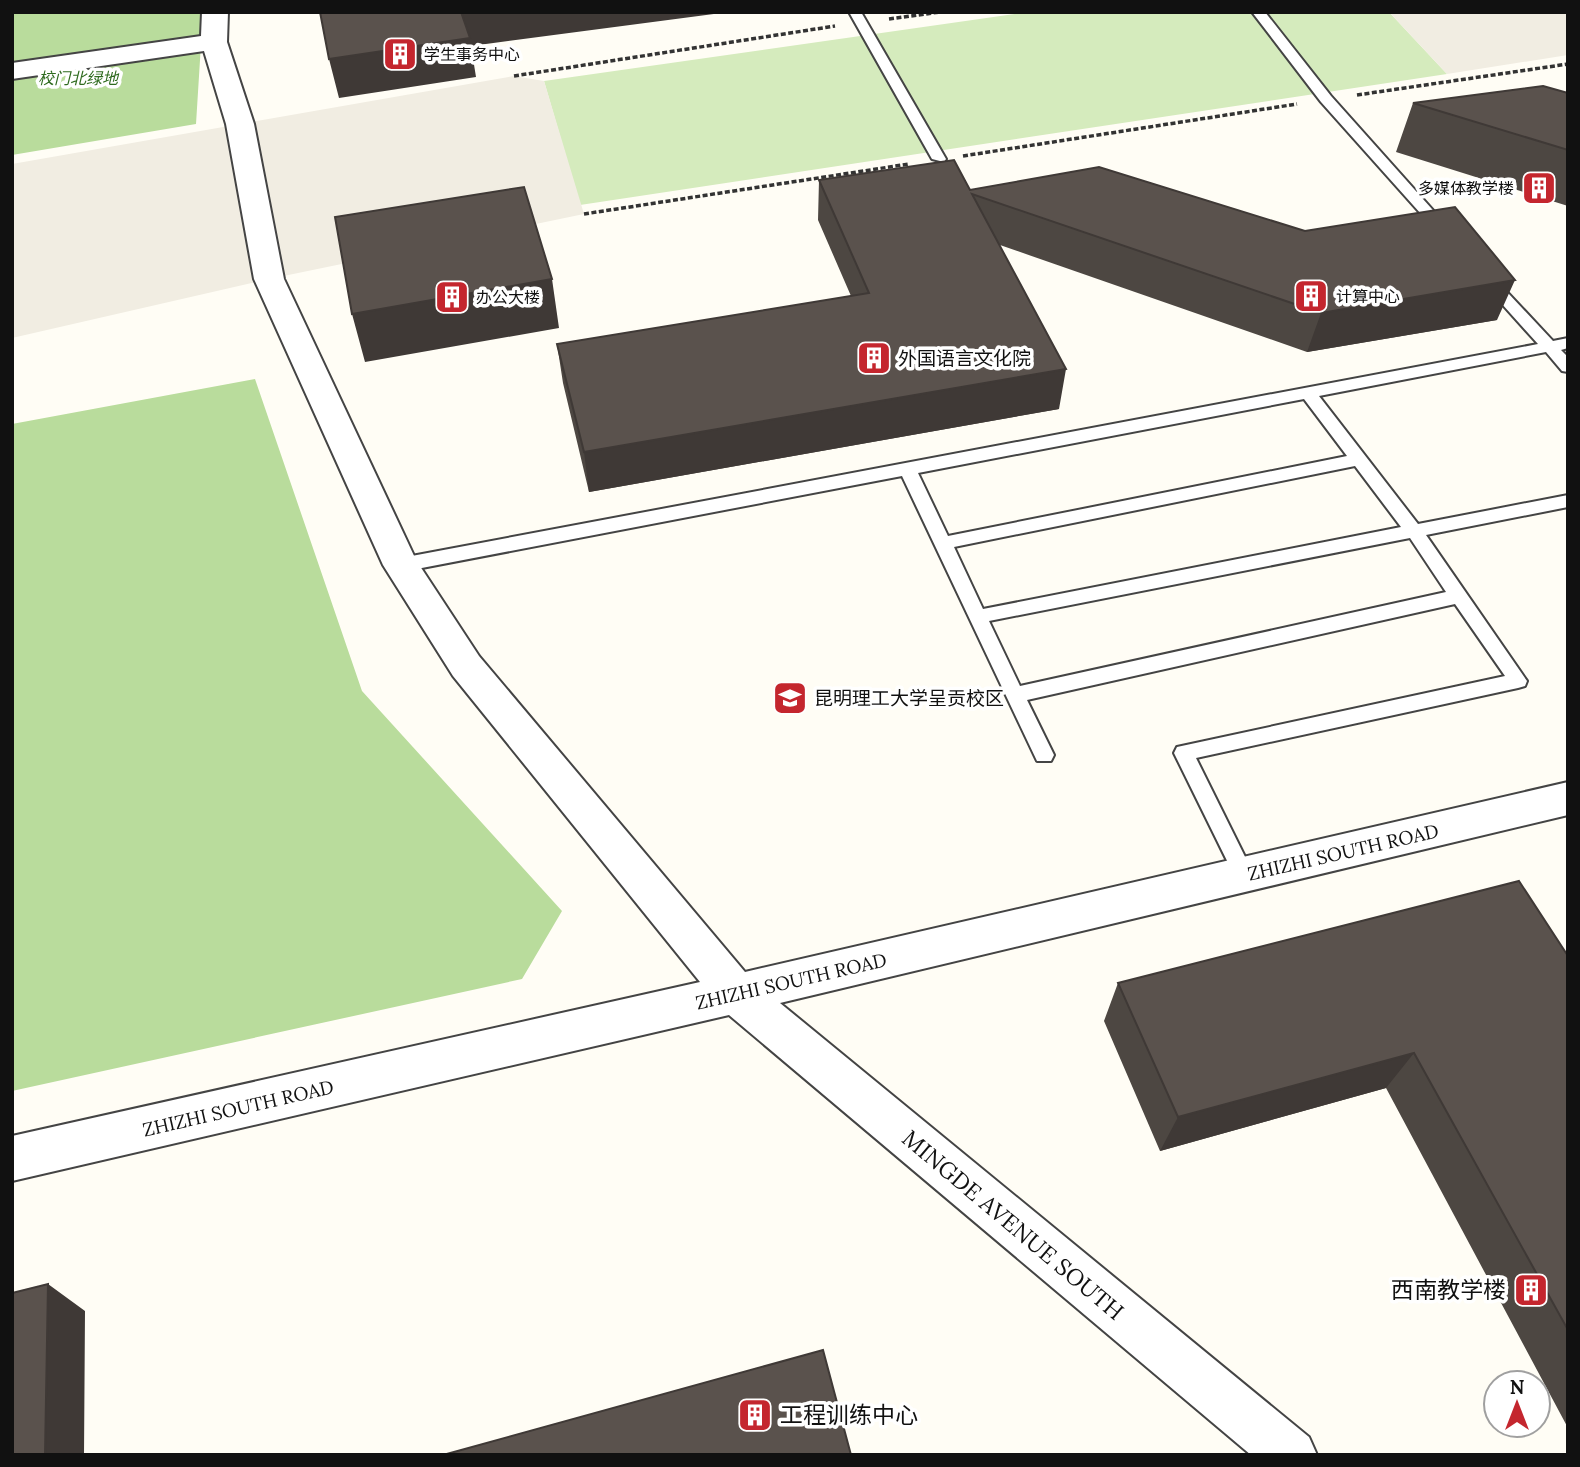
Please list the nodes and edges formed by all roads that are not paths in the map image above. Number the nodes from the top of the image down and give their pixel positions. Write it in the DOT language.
graph roads {
  1 [pos="1258,12"];
  2 [pos="858,17"];
  3 [pos="214,27"];
  4 [pos="12,71"];
  5 [pos="939,159"];
  6 [pos="1455,244"];
  7 [pos="1474,264"];
  8 [pos="1568,343"];
  9 [pos="1548,347"];
  10 [pos="1568,368"];
  11 [pos="1308,393"];
  12 [pos="1361,458"];
  13 [pos="907,468"];
  14 [pos="1568,502"];
  15 [pos="1414,531"];
  16 [pos="943,543"];
  17 [pos="401,565"];
  18 [pos="1458,596"];
  19 [pos="977,617"];
  20 [pos="1014,695"];
  21 [pos="1044,755"];
  22 [pos="1568,799"];
  23 [pos="1244,875"];
  24 [pos="736,994"];
  25 [pos="12,1159"];
  26 [pos="1291,1455"];
  1 -- 6 [label="lane"];
  2 -- 5 [label="lane"];
  3 -- 4 [label="street"];
  3 -- 17 [label="street, MINGDE AVENUE SOUTH"];
  7 -- 9 [label="lane"];
  8 -- 9 [label="lane"];
  9 -- 10 [label="lane"];
  9 -- 11 [label="lane"];
  11 -- 12 [label="lane"];
  11 -- 13 [label="lane"];
  12 -- 15 [label="lane"];
  12 -- 16 [label="lane"];
  13 -- 16 [label="lane"];
  13 -- 17 [label="lane"];
  14 -- 15 [label="lane"];
  15 -- 18 [label="lane"];
  15 -- 19 [label="lane"];
  16 -- 19 [label="lane"];
  17 -- 24 [label="street, MINGDE AVENUE SOUTH"];
  18 -- 20 [label="lane"];
  18 -- 23 [label="lane"];
  19 -- 20 [label="lane"];
  20 -- 21 [label="lane"];
  22 -- 23 [label="street, ZHIZHI SOUTH ROAD"];
  23 -- 24 [label="street, ZHIZHI SOUTH ROAD"];
  24 -- 25 [label="street, ZHIZHI SOUTH ROAD"];
  24 -- 26 [label="street, MINGDE AVENUE SOUTH"];
}
